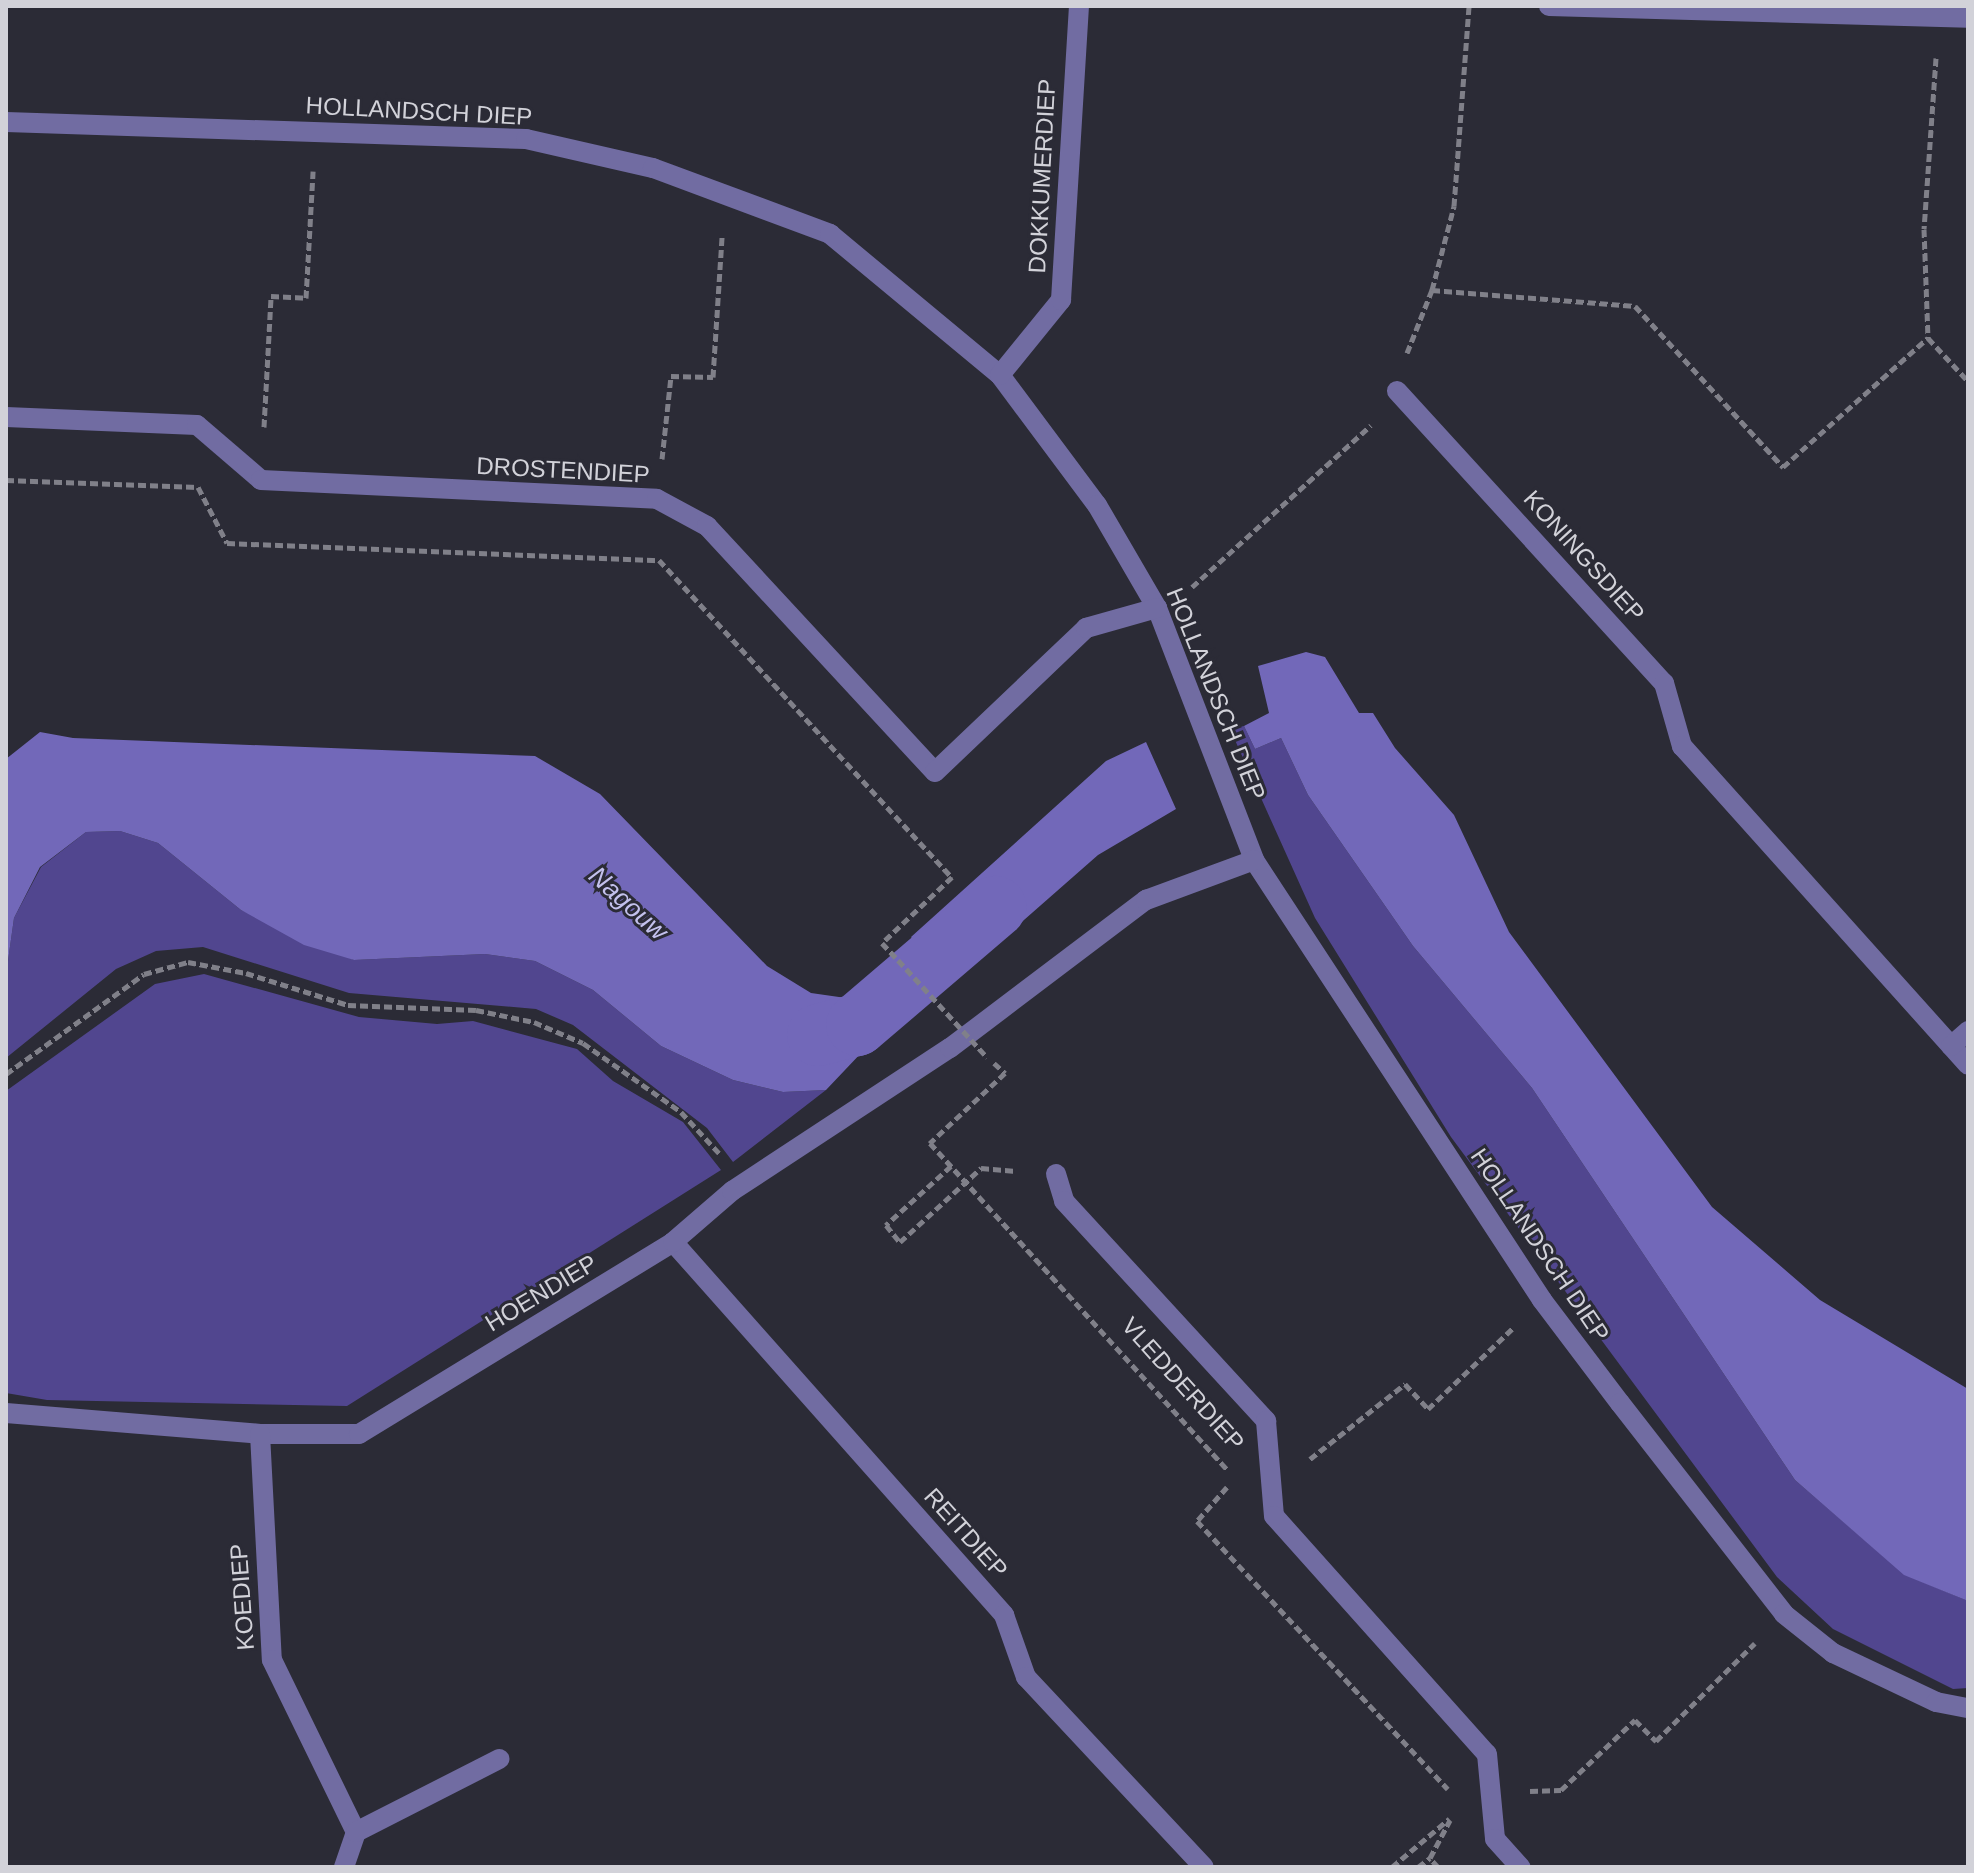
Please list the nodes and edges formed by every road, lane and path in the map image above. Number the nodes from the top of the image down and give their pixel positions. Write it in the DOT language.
graph roads {
  1 [pos="1079,6"];
  2 [pos="1469,6"];
  3 [pos="1549,6"];
  4 [pos="1939,17"];
  5 [pos="1968,18"];
  6 [pos="6,122"];
  7 [pos="316,131"];
  8 [pos="725,193"];
  9 [pos="1432,290"];
  10 [pos="1928,338"];
  11 [pos="1000,375"];
  12 [pos="1968,381"];
  13 [pos="1397,391"];
  14 [pos="6,417"];
  15 [pos="6,480"];
  16 [pos="261,480"];
  17 [pos="657,499"];
  18 [pos="1157,608"];
  19 [pos="1254,860"];
  20 [pos="1968,1031"];
  21 [pos="1951,1046"];
  22 [pos="1968,1065"];
  23 [pos="6,1074"];
  24 [pos="722,1157"];
  25 [pos="951,1166"];
  26 [pos="981,1168"];
  27 [pos="1056,1174"];
  28 [pos="673,1242"];
  29 [pos="1542,1300"];
  30 [pos="6,1413"];
  31 [pos="260,1434"];
  32 [pos="1271,1464"];
  33 [pos="1784,1614"];
  34 [pos="1968,1708"];
  35 [pos="499,1759"];
  36 [pos="1489,1792"];
  37 [pos="1459,1802"];
  38 [pos="1452,1816"];
  39 [pos="1431,1831"];
  40 [pos="356,1832"];
  41 [pos="1430,1858"];
  42 [pos="344,1867"];
  43 [pos="1204,1867"];
  44 [pos="1392,1867"];
  45 [pos="1418,1867"];
  46 [pos="1438,1867"];
  47 [pos="1520,1867"];
  1 -- 11 [label="street, DOKKUMERDIEP"];
  2 -- 9 [label="path"];
  3 -- 4 [label="street"];
  4 -- 5 [label="street"];
  4 -- 10 [label="path"];
  6 -- 7 [label="street, HOLLANDSCH DIEP"];
  7 -- 8 [label="street, HOLLANDSCH DIEP"];
  7 -- 16 [label="path"];
  8 -- 11 [label="street, HOLLANDSCH DIEP"];
  8 -- 17 [label="path"];
  9 -- 10 [label="path"];
  9 -- 13 [label="path"];
  10 -- 12 [label="path"];
  11 -- 18 [label="street, HOLLANDSCH DIEP"];
  13 -- 18 [label="path"];
  13 -- 21 [label="street, KONINGSDIEP"];
  14 -- 16 [label="street"];
  15 -- 25 [label="path, VLEDDERDIEP, bridge"];
  16 -- 17 [label="street, DROSTENDIEP"];
  17 -- 18 [label="street, DROSTENDIEP"];
  18 -- 19 [label="street, HOLLANDSCH DIEP"];
  19 -- 28 [label="street, HOENDIEP"];
  19 -- 29 [label="street, HOLLANDSCH DIEP"];
  20 -- 21 [label="street"];
  21 -- 22 [label="street, KONINGSDIEP"];
  23 -- 24 [label="path"];
  25 -- 26 [label="path"];
  25 -- 37 [label="path, VLEDDERDIEP"];
  27 -- 32 [label="street, VLEDDERDIEP"];
  28 -- 31 [label="street, HOENDIEP"];
  28 -- 43 [label="street, REITDIEP"];
  29 -- 32 [label="path"];
  29 -- 33 [label="street, HOLLANDSCH DIEP"];
  30 -- 31 [label="street, HOENDIEP"];
  31 -- 40 [label="street, KOEDIEP"];
  32 -- 36 [label="street, VLEDDERDIEP"];
  33 -- 34 [label="street, HOLLANDSCH DIEP"];
  33 -- 36 [label="path"];
  35 -- 40 [label="street"];
  36 -- 47 [label="street, VLEDDERDIEP"];
  38 -- 41 [label="path"];
  39 -- 44 [label="path"];
  40 -- 42 [label="street"];
  41 -- 45 [label="path"];
  41 -- 46 [label="path"];
}
